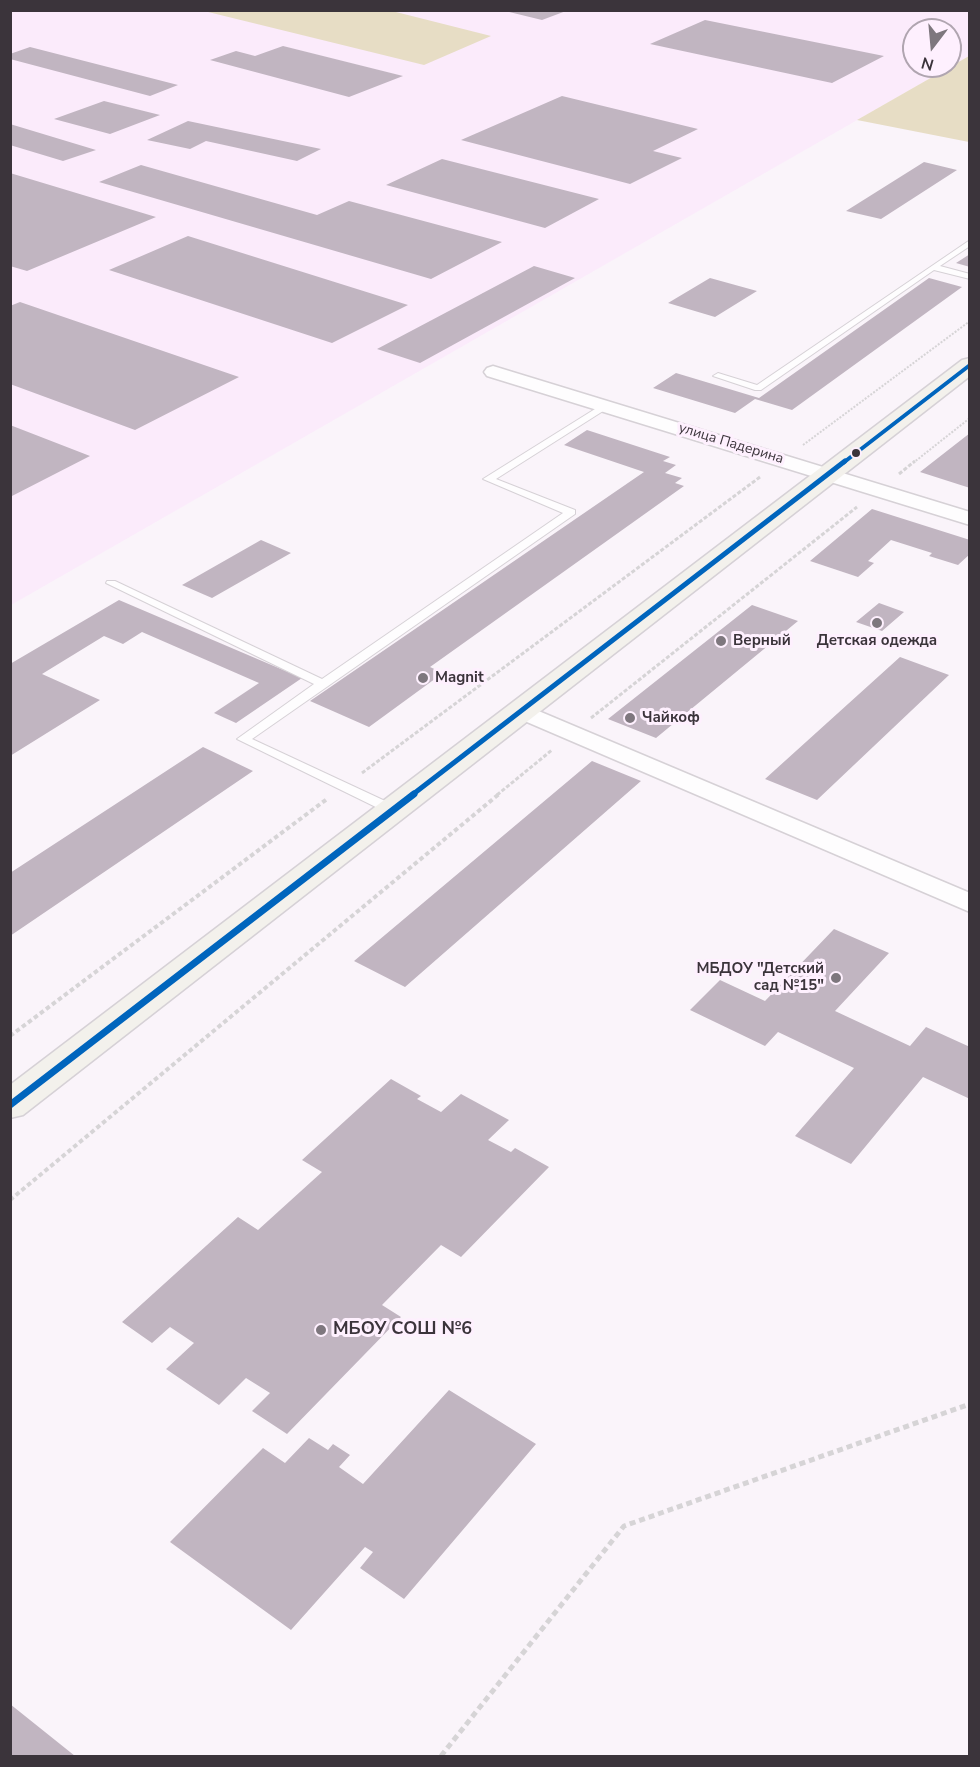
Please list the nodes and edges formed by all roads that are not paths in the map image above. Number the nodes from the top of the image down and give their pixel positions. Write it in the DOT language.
graph roads {
  1 [pos="969,243"];
  2 [pos="933,267"];
  3 [pos="969,277"];
  4 [pos="969,366"];
  5 [pos="493,372"];
  6 [pos="718,376"];
  7 [pos="606,406"];
  8 [pos="829,474"];
  9 [pos="969,519"];
  10 [pos="111,583"];
  11 [pos="323,684"];
  12 [pos="522,711"];
  13 [pos="393,810"];
  14 [pos="969,903"];
  15 [pos="10,1105"];
  1 -- 2 [label="lane"];
  2 -- 3 [label="lane"];
  2 -- 6 [label="lane"];
  4 -- 8 [label="main road"];
  5 -- 7 [label="street, улица Падерина"];
  7 -- 8 [label="street, улица Падерина"];
  7 -- 11 [label="lane"];
  8 -- 9 [label="street, улица Падерина"];
  8 -- 12 [label="main road"];
  10 -- 11 [label="lane"];
  11 -- 13 [label="lane"];
  12 -- 13 [label="main road"];
  12 -- 14 [label="street"];
  13 -- 15 [label="main road"];
}
